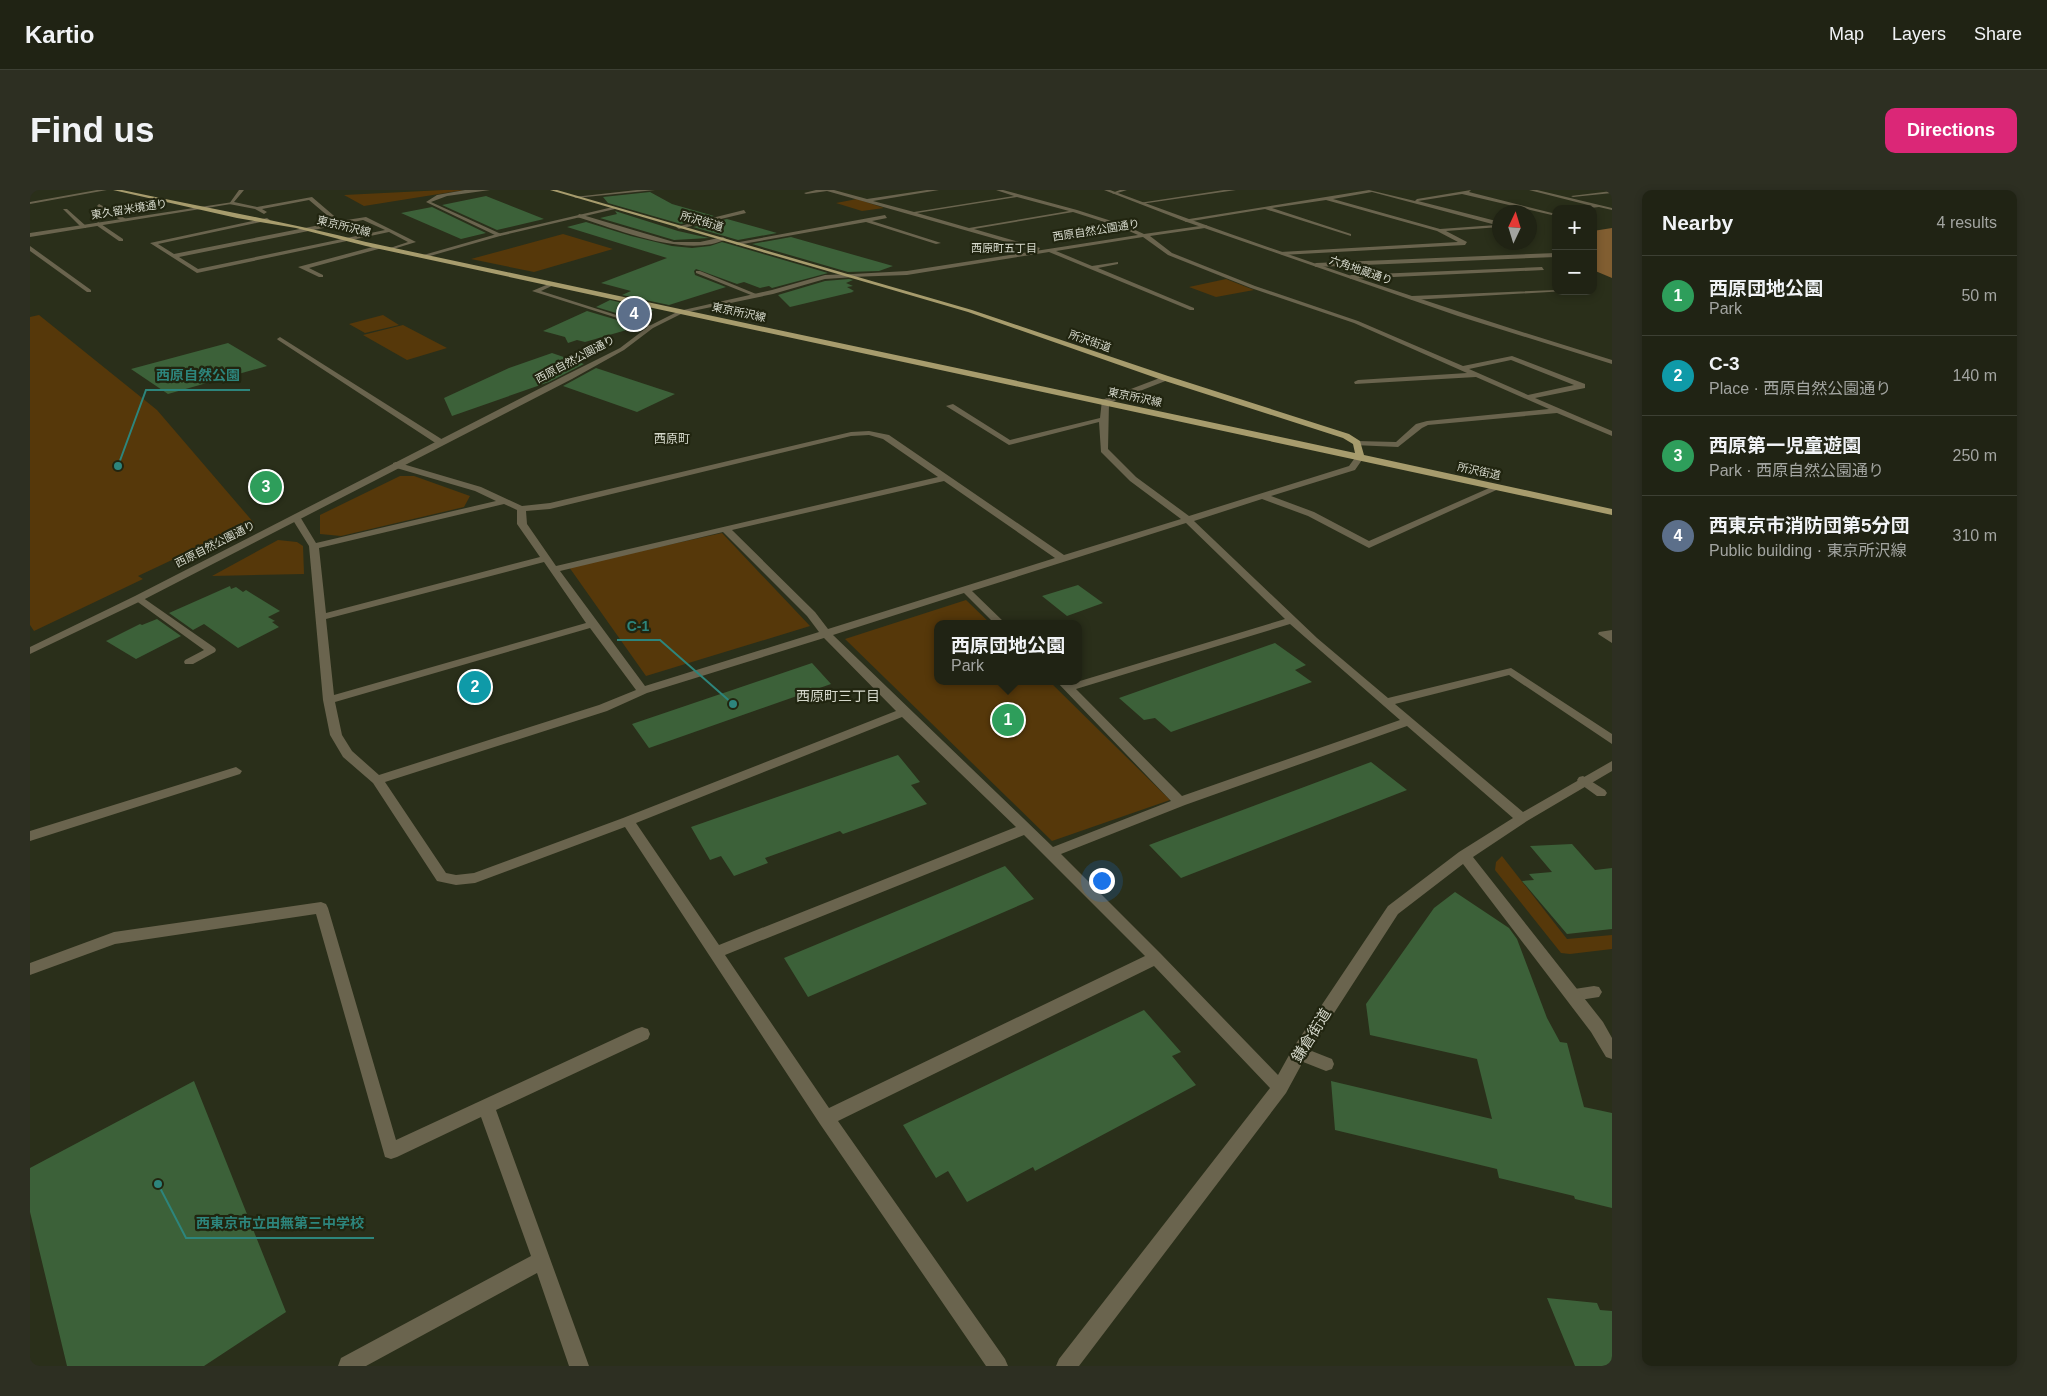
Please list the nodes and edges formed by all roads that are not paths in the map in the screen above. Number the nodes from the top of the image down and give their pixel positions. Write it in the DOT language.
graph roads {
  1 [pos="105,190"];
  2 [pos="119,190"];
  3 [pos="242,190"];
  4 [pos="488,190"];
  5 [pos="552,190"];
  6 [pos="653,190"];
  7 [pos="825,190"];
  8 [pos="829,190"];
  9 [pos="937,190"];
  10 [pos="998,190"];
  11 [pos="1106,190"];
  12 [pos="1125,190"];
  13 [pos="1234,190"];
  14 [pos="1474,190"];
  15 [pos="1532,190"];
  16 [pos="1461,192"];
  17 [pos="1612,192"];
  18 [pos="806,193"];
  19 [pos="1114,193"];
  20 [pos="37,195"];
  21 [pos="1020,196"];
  22 [pos="576,197"];
  23 [pos="1564,197"];
  24 [pos="1326,198"];
  25 [pos="51,200"];
  26 [pos="864,201"];
  27 [pos="1413,201"];
  28 [pos="30,203"];
  29 [pos="231,203"];
  30 [pos="1141,203"];
  31 [pos="99,205"];
  32 [pos="1599,206"];
  33 [pos="201,208"];
  34 [pos="257,208"];
  35 [pos="613,208"];
  36 [pos="1264,208"];
  37 [pos="1612,209"];
  38 [pos="65,210"];
  39 [pos="1075,211"];
  40 [pos="744,212"];
  41 [pos="911,213"];
  42 [pos="1552,214"];
  43 [pos="579,216"];
  44 [pos="1552,216"];
  45 [pos="885,217"];
  46 [pos="1538,218"];
  47 [pos="260,219"];
  48 [pos="124,220"];
  49 [pos="267,220"];
  50 [pos="866,220"];
  51 [pos="1186,220"];
  52 [pos="339,223"];
  53 [pos="1492,223"];
  54 [pos="98,224"];
  55 [pos="84,226"];
  56 [pos="1204,226"];
  57 [pos="1492,226"];
  58 [pos="679,227"];
  59 [pos="967,228"];
  60 [pos="310,229"];
  61 [pos="389,230"];
  62 [pos="1439,230"];
  63 [pos="904,232"];
  64 [pos="30,235"];
  65 [pos="499,235"];
  66 [pos="895,235"];
  67 [pos="1142,235"];
  68 [pos="1350,235"];
  69 [pos="348,239"];
  70 [pos="723,239"];
  71 [pos="122,240"];
  72 [pos="737,243"];
  73 [pos="938,243"];
  74 [pos="380,246"];
  75 [pos="30,248"];
  76 [pos="392,249"];
  77 [pos="1044,250"];
  78 [pos="1282,253"];
  79 [pos="1552,255"];
  80 [pos="174,256"];
  81 [pos="424,256"];
  82 [pos="1518,257"];
  83 [pos="1116,263"];
  84 [pos="296,265"];
  85 [pos="1316,265"];
  86 [pos="303,268"];
  87 [pos="1092,268"];
  88 [pos="698,272"];
  89 [pos="321,276"];
  90 [pos="853,276"];
  91 [pos="1351,277"];
  92 [pos="553,284"];
  93 [pos="89,291"];
  94 [pos="1552,292"];
  95 [pos="758,296"];
  96 [pos="1412,298"];
  97 [pos="1187,301"];
  98 [pos="1178,303"];
  99 [pos="1192,309"];
  100 [pos="681,312"];
  101 [pos="651,327"];
  102 [pos="280,339"];
  103 [pos="1612,362"];
  104 [pos="1464,368"];
  105 [pos="1478,375"];
  106 [pos="1165,378"];
  107 [pos="1358,382"];
  108 [pos="1527,397"];
  109 [pos="1104,402"];
  110 [pos="950,406"];
  111 [pos="1555,411"];
  112 [pos="1103,420"];
  113 [pos="1611,433"];
  114 [pos="440,442"];
  115 [pos="1357,443"];
  116 [pos="1360,457"];
  117 [pos="396,465"];
  118 [pos="944,478"];
  119 [pos="1499,487"];
  120 [pos="1262,496"];
  121 [pos="502,502"];
  122 [pos="521,509"];
  123 [pos="1612,512"];
  124 [pos="296,517"];
  125 [pos="1188,520"];
  126 [pos="725,529"];
  127 [pos="314,546"];
  128 [pos="546,558"];
  129 [pos="1063,559"];
  130 [pos="554,569"];
  131 [pos="965,589"];
  132 [pos="140,598"];
  133 [pos="322,617"];
  134 [pos="997,620"];
  135 [pos="1291,620"];
  136 [pos="592,624"];
  137 [pos="1612,633"];
  138 [pos="826,634"];
  139 [pos="1612,640"];
  140 [pos="30,651"];
  141 [pos="189,662"];
  142 [pos="1082,680"];
  143 [pos="1064,685"];
  144 [pos="643,691"];
  145 [pos="329,700"];
  146 [pos="1387,702"];
  147 [pos="904,712"];
  148 [pos="1409,721"];
  149 [pos="1612,740"];
  150 [pos="1612,765"];
  151 [pos="236,771"];
  152 [pos="377,780"];
  153 [pos="1583,780"];
  154 [pos="1600,793"];
  155 [pos="1180,802"];
  156 [pos="1522,818"];
  157 [pos="628,820"];
  158 [pos="1025,829"];
  159 [pos="30,836"];
  160 [pos="1051,853"];
  161 [pos="1464,856"];
  162 [pos="716,952"];
  163 [pos="1156,958"];
  164 [pos="30,969"];
  165 [pos="1594,992"];
  166 [pos="1573,995"];
  167 [pos="642,1034"];
  168 [pos="1612,1052"];
  169 [pos="1298,1053"];
  170 [pos="1326,1064"];
  171 [pos="1280,1088"];
  172 [pos="486,1107"];
  173 [pos="826,1118"];
  174 [pos="542,1260"];
  175 [pos="348,1365"];
  176 [pos="579,1366"];
  177 [pos="998,1366"];
  178 [pos="1066,1366"];
  1 -- 25 [label="street"];
  2 -- 33 [label="main road, 東京所沢線"];
  3 -- 29 [label="street"];
  4 -- 65 [label="street"];
  5 -- 22 [label="main road, 所沢街道"];
  6 -- 22 [label="street"];
  7 -- 18 [label="street"];
  8 -- 26 [label="street"];
  9 -- 26 [label="street"];
  10 -- 21 [label="street"];
  11 -- 19 [label="street, 六角地蔵通り"];
  12 -- 19 [label="street"];
  13 -- 30 [label="street"];
  14 -- 16 [label="street"];
  15 -- 23 [label="street"];
  16 -- 27 [label="street"];
  16 -- 42 [label="street"];
  17 -- 23 [label="street"];
  19 -- 30 [label="street, 六角地蔵通り"];
  20 -- 25 [label="street"];
  21 -- 39 [label="street"];
  21 -- 41 [label="street"];
  22 -- 35 [label="main road, 所沢街道"];
  23 -- 32 [label="street"];
  24 -- 27 [label="street"];
  24 -- 36 [label="street"];
  24 -- 62 [label="street"];
  25 -- 28 [label="street"];
  26 -- 41 [label="street"];
  27 -- 53 [label="street"];
  29 -- 33 [label="street, 東久留米境通り"];
  29 -- 34 [label="street"];
  30 -- 51 [label="street, 六角地蔵通り"];
  31 -- 48 [label="street"];
  32 -- 37 [label="street"];
  33 -- 47 [label="main road, 東京所沢線"];
  33 -- 48 [label="street, 東久留米境通り"];
  34 -- 47 [label="street"];
  34 -- 52 [label="street"];
  35 -- 43 [label="street"];
  35 -- 58 [label="main road, 所沢街道"];
  36 -- 51 [label="street"];
  36 -- 68 [label="street"];
  38 -- 55 [label="street"];
  39 -- 59 [label="street"];
  39 -- 67 [label="street"];
  40 -- 58 [label="street"];
  41 -- 59 [label="street"];
  43 -- 65 [label="street"];
  43 -- 70 [label="street"];
  44 -- 46 [label="street"];
  45 -- 50 [label="street"];
  47 -- 49 [label="main road, 東京所沢線"];
  48 -- 54 [label="street, 東久留米境通り"];
  49 -- 60 [label="main road, 東京所沢線"];
  49 -- 80 [label="street"];
  50 -- 63 [label="street"];
  50 -- 72 [label="street"];
  51 -- 56 [label="street, 六角地蔵通り"];
  52 -- 60 [label="street"];
  52 -- 61 [label="street"];
  54 -- 55 [label="street, 東久留米境通り"];
  54 -- 71 [label="street"];
  55 -- 64 [label="street, 東久留米境通り"];
  56 -- 67 [label="street, 西原自然公園通り"];
  56 -- 78 [label="street, 六角地蔵通り"];
  57 -- 62 [label="street"];
  58 -- 70 [label="main road, 所沢街道"];
  59 -- 77 [label="street"];
  60 -- 69 [label="main road, 東京所沢線"];
  60 -- 80 [label="street"];
  61 -- 69 [label="street"];
  61 -- 76 [label="street"];
  62 -- 78 [label="street"];
  63 -- 66 [label="street"];
  63 -- 73 [label="street"];
  65 -- 81 [label="street"];
  67 -- 77 [label="street, 西原自然公園通り"];
  67 -- 104 [label="street"];
  69 -- 74 [label="main road, 東京所沢線"];
  69 -- 80 [label="street"];
  70 -- 72 [label="main road, 所沢街道"];
  72 -- 90 [label="main road, 所沢街道"];
  74 -- 76 [label="main road, 東京所沢線"];
  74 -- 86 [label="street"];
  75 -- 93 [label="street"];
  76 -- 81 [label="main road, 東京所沢線"];
  77 -- 87 [label="street"];
  77 -- 90 [label="street, 西原自然公園通り"];
  78 -- 85 [label="street, 六角地蔵通り"];
  79 -- 82 [label="street"];
  81 -- 92 [label="main road, 東京所沢線"];
  82 -- 85 [label="street"];
  82 -- 91 [label="street"];
  83 -- 87 [label="street"];
  84 -- 86 [label="street"];
  85 -- 91 [label="street, 六角地蔵通り"];
  86 -- 89 [label="street"];
  87 -- 98 [label="street"];
  88 -- 95 [label="street"];
  90 -- 95 [label="street, 西原自然公園通り"];
  90 -- 106 [label="main road, 所沢街道"];
  91 -- 96 [label="street, 六角地蔵通り"];
  92 -- 100 [label="main road, 東京所沢線"];
  92 -- 101 [label="street"];
  94 -- 96 [label="street"];
  95 -- 100 [label="street, 西原自然公園通り"];
  96 -- 103 [label="street, 六角地蔵通り"];
  97 -- 98 [label="street"];
  98 -- 99 [label="street"];
  100 -- 101 [label="street, 西原自然公園通り"];
  100 -- 109 [label="main road, 東京所沢線"];
  101 -- 114 [label="street, 西原自然公園通り"];
  102 -- 114 [label="street"];
  104 -- 105 [label="street"];
  104 -- 108 [label="street"];
  105 -- 107 [label="street"];
  105 -- 108 [label="street"];
  106 -- 109 [label="street"];
  106 -- 115 [label="main road, 所沢街道"];
  108 -- 111 [label="street"];
  109 -- 112 [label="street"];
  109 -- 116 [label="main road, 東京所沢線"];
  110 -- 112 [label="street"];
  111 -- 113 [label="street"];
  111 -- 115 [label="street"];
  112 -- 125 [label="street"];
  114 -- 117 [label="street, 西原自然公園通り"];
  115 -- 116 [label="main road"];
  116 -- 119 [label="main road, 所沢街道"];
  116 -- 120 [label="street"];
  117 -- 121 [label="street"];
  117 -- 124 [label="street, 西原自然公園通り"];
  118 -- 122 [label="street"];
  118 -- 126 [label="street"];
  118 -- 129 [label="street"];
  119 -- 120 [label="street"];
  119 -- 123 [label="main road, 所沢街道"];
  120 -- 125 [label="street"];
  121 -- 122 [label="street"];
  121 -- 127 [label="street"];
  122 -- 128 [label="street"];
  124 -- 127 [label="street"];
  124 -- 132 [label="street, 西原自然公園通り"];
  125 -- 129 [label="street"];
  125 -- 135 [label="street"];
  126 -- 130 [label="street"];
  126 -- 138 [label="street"];
  127 -- 133 [label="street"];
  128 -- 130 [label="street"];
  128 -- 133 [label="street"];
  129 -- 131 [label="street"];
  130 -- 136 [label="street"];
  131 -- 134 [label="street"];
  131 -- 138 [label="street"];
  132 -- 140 [label="street, 西原自然公園通り"];
  132 -- 141 [label="street"];
  133 -- 145 [label="street"];
  135 -- 142 [label="street"];
  135 -- 146 [label="street"];
  136 -- 144 [label="street"];
  136 -- 145 [label="street"];
  137 -- 139 [label="street"];
  138 -- 144 [label="street"];
  138 -- 147 [label="street"];
  143 -- 155 [label="street"];
  144 -- 152 [label="street"];
  145 -- 152 [label="street"];
  146 -- 148 [label="street"];
  146 -- 149 [label="street"];
  147 -- 157 [label="street"];
  147 -- 158 [label="street"];
  148 -- 155 [label="street"];
  148 -- 156 [label="street"];
  150 -- 153 [label="street, 鎌倉街道"];
  151 -- 159 [label="street"];
  152 -- 157 [label="street"];
  153 -- 154 [label="street"];
  153 -- 156 [label="street, 鎌倉街道"];
  155 -- 160 [label="street"];
  156 -- 161 [label="street, 鎌倉街道"];
  157 -- 162 [label="street"];
  158 -- 160 [label="street"];
  158 -- 162 [label="street"];
  160 -- 163 [label="street"];
  161 -- 166 [label="street"];
  161 -- 169 [label="street, 鎌倉街道"];
  162 -- 173 [label="street"];
  163 -- 171 [label="street"];
  163 -- 173 [label="street"];
  164 -- 172 [label="street"];
  165 -- 166 [label="street"];
  166 -- 168 [label="street"];
  167 -- 172 [label="street"];
  169 -- 170 [label="street"];
  169 -- 171 [label="street, 鎌倉街道"];
  171 -- 178 [label="street, 鎌倉街道"];
  172 -- 174 [label="street"];
  173 -- 177 [label="street"];
  174 -- 175 [label="street"];
  174 -- 176 [label="street"];
}
